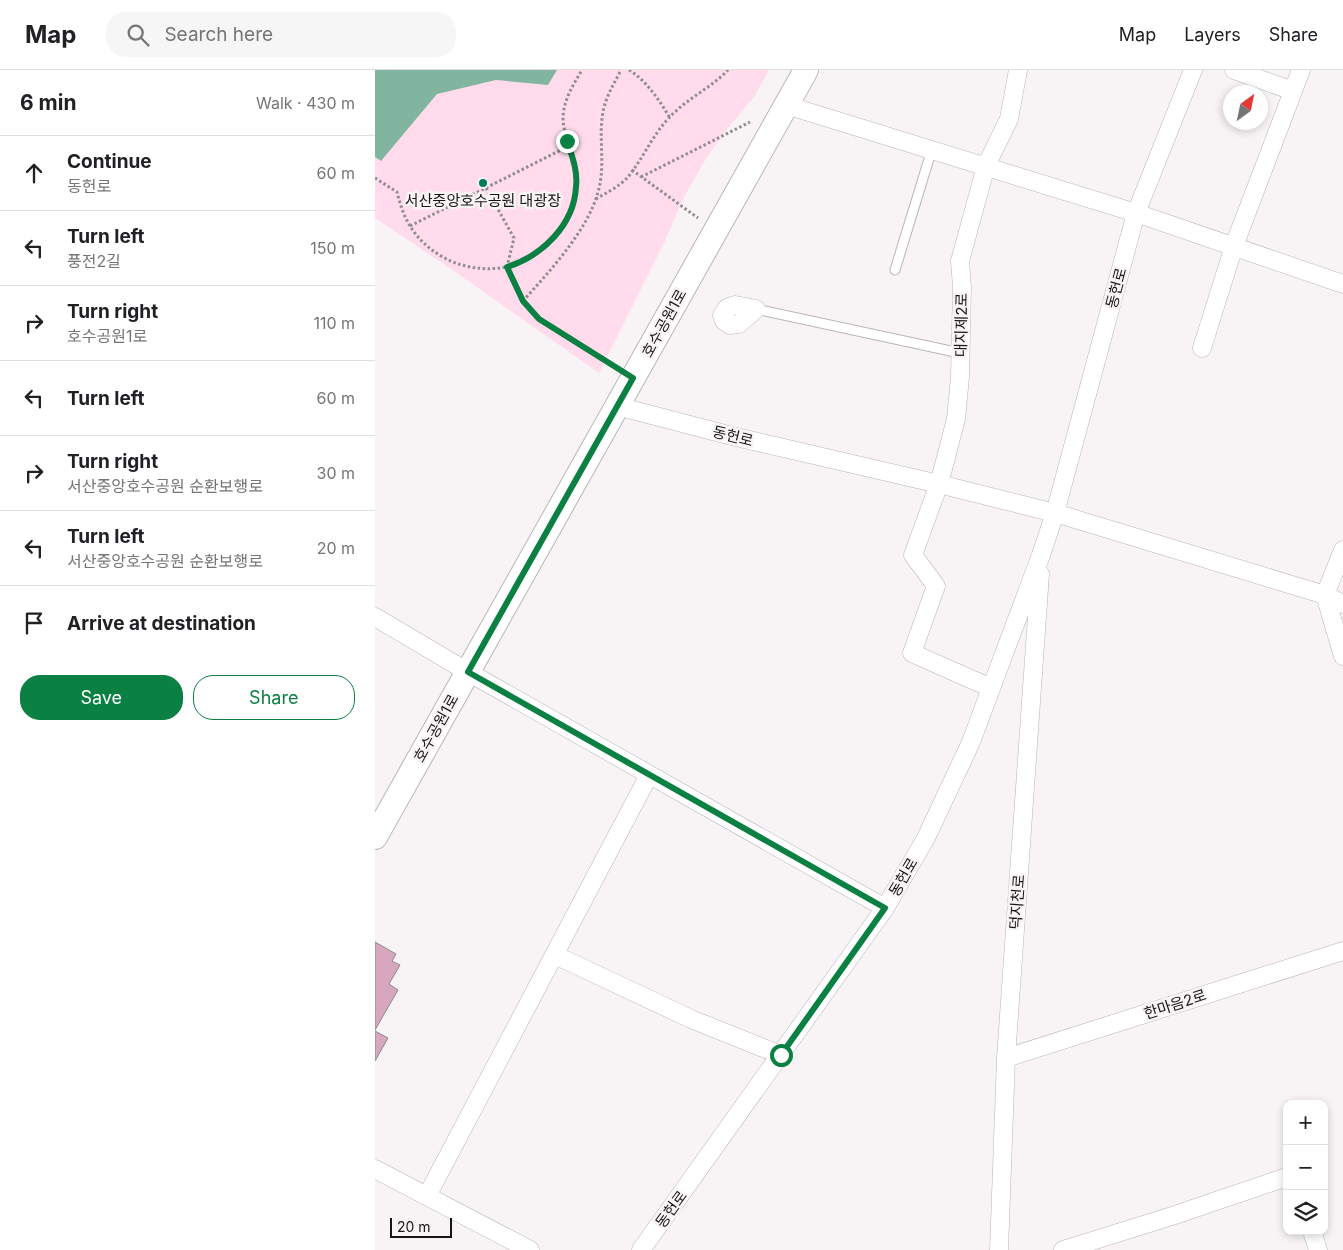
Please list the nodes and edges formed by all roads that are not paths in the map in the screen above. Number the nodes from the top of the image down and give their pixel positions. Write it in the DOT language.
graph roads {
  1 [pos="806,70"];
  2 [pos="1018,70"];
  3 [pos="1193,70"];
  4 [pos="1234,70"];
  5 [pos="1301,70"];
  6 [pos="1293,91"];
  7 [pos="786,104"];
  8 [pos="932,149"];
  9 [pos="986,166"];
  10 [pos="1136,213"];
  11 [pos="1234,246"];
  12 [pos="895,270"];
  13 [pos="1343,284"];
  14 [pos="756,309"];
  15 [pos="1202,348"];
  16 [pos="960,353"];
  17 [pos="617,406"];
  18 [pos="939,484"];
  19 [pos="1055,512"];
  20 [pos="1343,550"];
  21 [pos="1041,555"];
  22 [pos="1325,596"];
  23 [pos="1343,604"];
  24 [pos="375,616"];
  25 [pos="1343,656"];
  26 [pos="468,672"];
  27 [pos="991,688"];
  28 [pos="649,775"];
  29 [pos="375,837"];
  30 [pos="885,908"];
  31 [pos="1343,951"];
  32 [pos="555,955"];
  33 [pos="781,1055"];
  34 [pos="1006,1058"];
  35 [pos="375,1169"];
  36 [pos="1283,1178"];
  37 [pos="427,1196"];
  38 [pos="1314,1235"];
  39 [pos="530,1250"];
  40 [pos="641,1250"];
  41 [pos="999,1250"];
  42 [pos="1063,1250"];
  43 [pos="1318,1250"];
  1 -- 7 [label="main road, 호수공원1로"];
  2 -- 9 [label="street, 대지제2로"];
  3 -- 10 [label="street, 동헌로"];
  4 -- 6 [label="street"];
  5 -- 6 [label="street"];
  6 -- 11 [label="street"];
  7 -- 8 [label="street"];
  7 -- 17 [label="main road, 호수공원1로"];
  8 -- 9 [label="street"];
  8 -- 12 [label="lane"];
  9 -- 10 [label="street"];
  9 -- 16 [label="street, 대지제2로"];
  10 -- 11 [label="street"];
  10 -- 19 [label="street, 동헌로"];
  11 -- 13 [label="street"];
  11 -- 15 [label="street"];
  14 -- 16 [label="lane"];
  16 -- 18 [label="street, 대지제2로"];
  17 -- 18 [label="street, 동헌로"];
  17 -- 26 [label="main road, 호수공원1로"];
  18 -- 19 [label="street, 동헌로"];
  18 -- 27 [label="street, 대지제2로"];
  19 -- 21 [label="street, 동헌로"];
  19 -- 22 [label="street"];
  20 -- 22 [label="street"];
  21 -- 27 [label="street, 동헌로"];
  21 -- 34 [label="street, 덕지천로"];
  22 -- 23 [label="street"];
  22 -- 25 [label="street"];
  24 -- 26 [label="street"];
  26 -- 28 [label="street"];
  26 -- 29 [label="main road, 호수공원1로"];
  27 -- 30 [label="street, 동헌로"];
  28 -- 30 [label="street"];
  28 -- 32 [label="street"];
  30 -- 33 [label="street, 동헌로"];
  31 -- 34 [label="street, 한마음2로"];
  32 -- 33 [label="street"];
  32 -- 37 [label="street"];
  33 -- 40 [label="street, 동헌로"];
  34 -- 41 [label="street, 덕지천로"];
  35 -- 37 [label="street"];
  36 -- 42 [label="street"];
  37 -- 39 [label="street"];
  38 -- 43 [label="street"];
}
